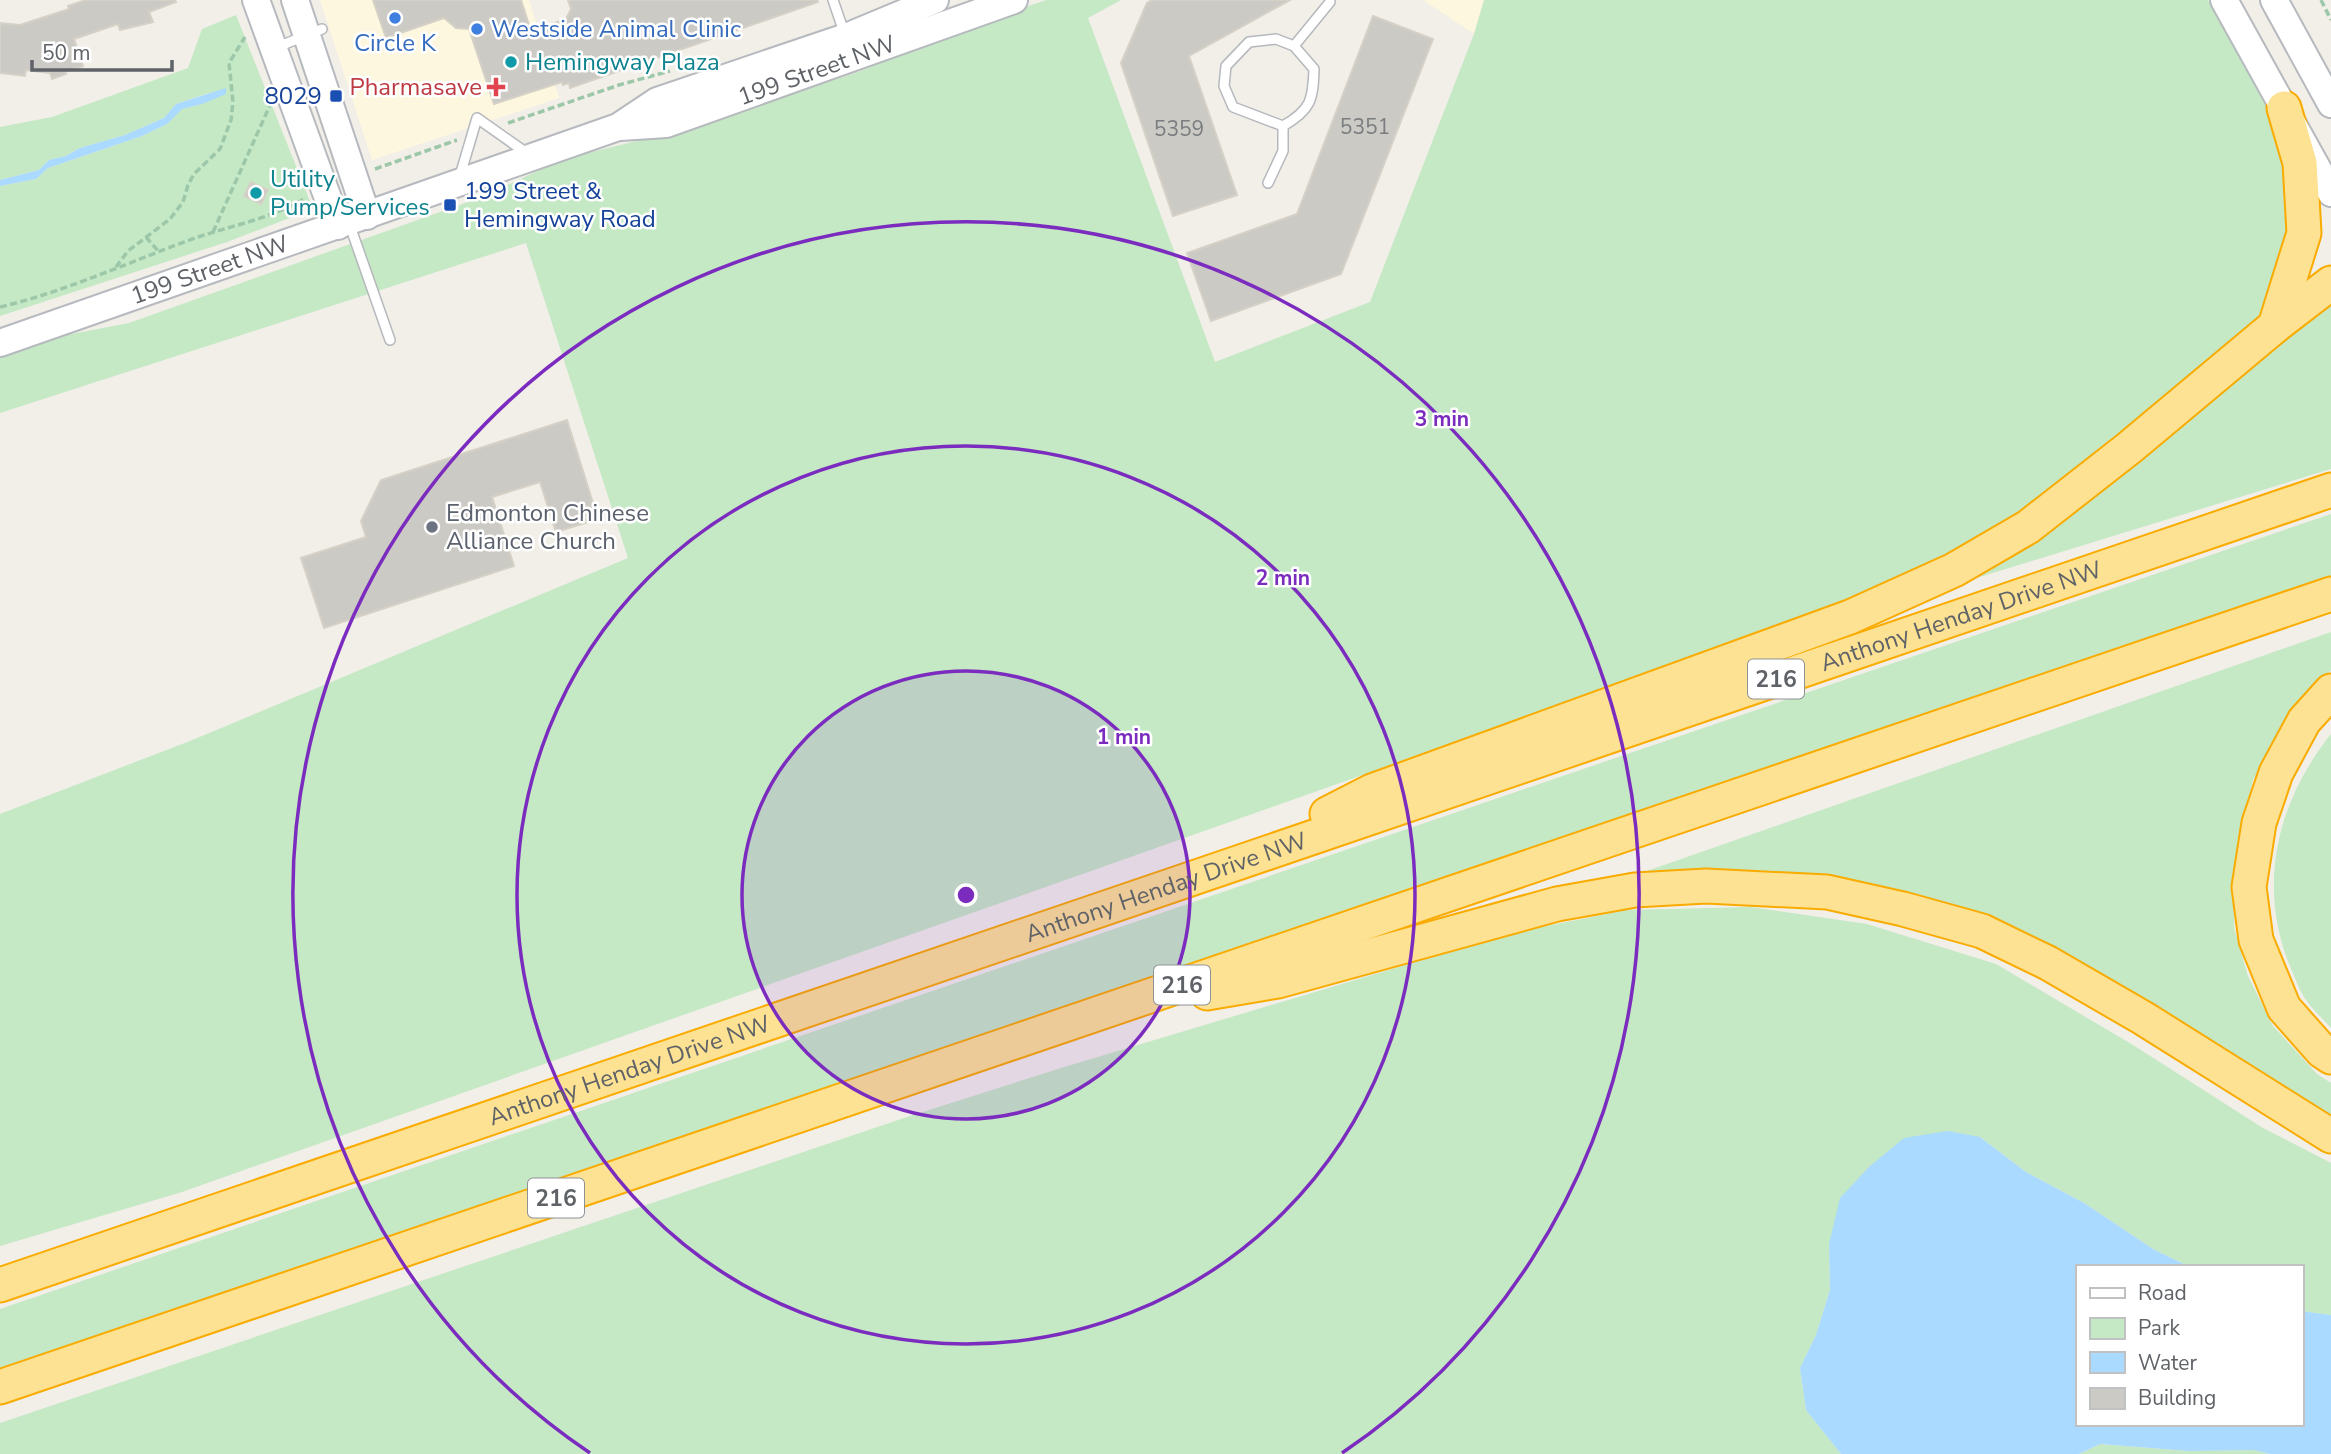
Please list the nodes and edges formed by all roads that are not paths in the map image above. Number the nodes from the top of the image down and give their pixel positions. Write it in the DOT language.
graph roads {
  1 [pos="256,0"];
  2 [pos="295,0"];
  3 [pos="833,0"];
  4 [pos="934,0"];
  5 [pos="1014,0"];
  6 [pos="2224,0"];
  7 [pos="2274,0"];
  8 [pos="1330,2"];
  9 [pos="315,32"];
  10 [pos="269,37"];
  11 [pos="1294,46"];
  12 [pos="849,48"];
  13 [pos="2331,104"];
  14 [pos="2284,108"];
  15 [pos="1283,126"];
  16 [pos="532,157"];
  17 [pos="1268,183"];
  18 [pos="458,184"];
  19 [pos="2331,193"];
  20 [pos="351,221"];
  21 [pos="2331,284"];
  22 [pos="2275,326"];
  23 [pos="390,340"];
  24 [pos="0,342"];
  25 [pos="2331,490"];
  26 [pos="2331,594"];
  27 [pos="2331,691"];
  28 [pos="1222,868"];
  29 [pos="1112,1009"];
  30 [pos="2331,1057"];
  31 [pos="2331,1136"];
  32 [pos="0,1285"];
  33 [pos="0,1387"];
  1 -- 10 [label="main road"];
  2 -- 9 [label="main road"];
  3 -- 12 [label="lane"];
  4 -- 12 [label="main road, 199 Street NW"];
  5 -- 12 [label="main road, 199 Street NW"];
  6 -- 14 [label="main road"];
  7 -- 13 [label="main road"];
  8 -- 11 [label="lane"];
  9 -- 10 [label="lane"];
  9 -- 20 [label="main road"];
  10 -- 20 [label="main road"];
  11 -- 15 [label="lane"];
  11 -- 15 [label="lane"];
  12 -- 16 [label="main road, 199 Street NW"];
  14 -- 19 [label="main road"];
  14 -- 22 [label="highway"];
  15 -- 17 [label="lane"];
  16 -- 18 [label="main road, 199 Street NW"];
  16 -- 18 [label="lane"];
  18 -- 20 [label="main road, 199 Street NW"];
  20 -- 23 [label="lane"];
  20 -- 24 [label="main road, 199 Street NW"];
  21 -- 22 [label="highway"];
  22 -- 28 [label="highway"];
  25 -- 28 [label="highway, Anthony Henday Drive NW / 216"];
  26 -- 29 [label="highway, 216"];
  27 -- 30 [label="highway"];
  28 -- 32 [label="highway, Anthony Henday Drive NW / 216"];
  29 -- 31 [label="highway"];
  29 -- 33 [label="highway, 216"];
}
